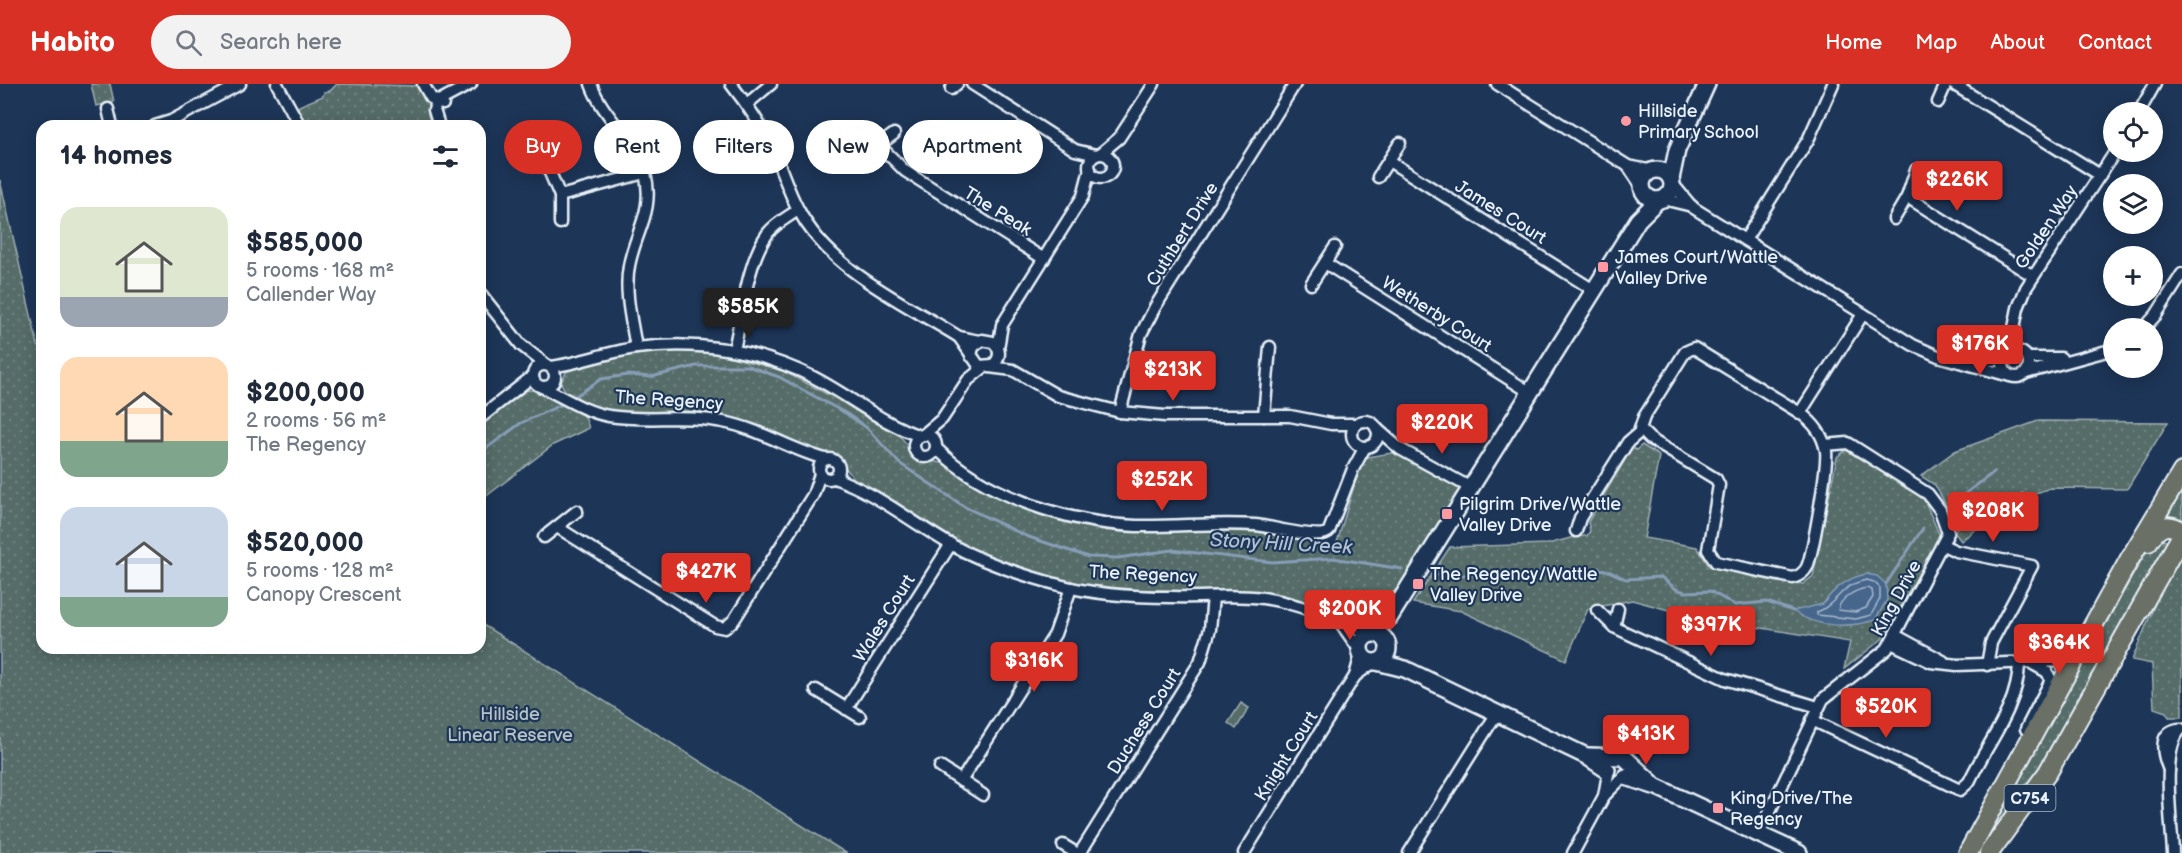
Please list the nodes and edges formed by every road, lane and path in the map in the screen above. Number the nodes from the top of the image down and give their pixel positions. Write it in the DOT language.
graph roads {
  1 [pos="240,84"];
  2 [pos="277,84"];
  3 [pos="424,84"];
  4 [pos="471,84"];
  5 [pos="591,84"];
  6 [pos="731,84"];
  7 [pos="771,84"];
  8 [pos="972,84"];
  9 [pos="1154,84"];
  10 [pos="1295,84"];
  11 [pos="1497,84"];
  12 [pos="1707,84"];
  13 [pos="1833,84"];
  14 [pos="1947,84"];
  15 [pos="1953,84"];
  16 [pos="2155,84"];
  17 [pos="440,102"];
  18 [pos="1938,102"];
  19 [pos="2145,102"];
  20 [pos="747,104"];
  21 [pos="108,109"];
  22 [pos="111,120"];
  23 [pos="173,120"];
  24 [pos="297,120"];
  25 [pos="439,120"];
  26 [pos="611,120"];
  27 [pos="894,134"];
  28 [pos="890,137"];
  29 [pos="1119,138"];
  30 [pos="1400,143"];
  31 [pos="1076,150"];
  32 [pos="1677,150"];
  33 [pos="1098,155"];
  34 [pos="890,156"];
  35 [pos="1389,161"];
  36 [pos="2108,162"];
  37 [pos="1113,163"];
  38 [pos="1628,166"];
  39 [pos="1090,167"];
  40 [pos="1655,170"];
  41 [pos="1916,170"];
  42 [pos="551,174"];
  43 [pos="640,174"];
  44 [pos="644,174"];
  45 [pos="2100,175"];
  46 [pos="1378,177"];
  47 [pos="1103,178"];
  48 [pos="1672,181"];
  49 [pos="1643,188"];
  50 [pos="560,195"];
  51 [pos="1083,196"];
  52 [pos="1907,197"];
  53 [pos="1661,200"];
  54 [pos="1692,207"];
  55 [pos="798,210"];
  56 [pos="1894,219"];
  57 [pos="1638,220"];
  58 [pos="560,223"];
  59 [pos="1745,240"];
  60 [pos="1335,247"];
  61 [pos="1044,259"];
  62 [pos="1325,263"];
  63 [pos="2182,274"];
  64 [pos="2033,276"];
  65 [pos="1311,284"];
  66 [pos="1595,291"];
  67 [pos="486,301"];
  68 [pos="1863,314"];
  69 [pos="2153,318"];
  70 [pos="1002,325"];
  71 [pos="2015,325"];
  72 [pos="959,337"];
  73 [pos="981,340"];
  74 [pos="521,345"];
  75 [pos="1270,347"];
  76 [pos="636,348"];
  77 [pos="999,349"];
  78 [pos="734,350"];
  79 [pos="2103,352"];
  80 [pos="2025,355"];
  81 [pos="2007,356"];
  82 [pos="2091,356"];
  83 [pos="972,358"];
  84 [pos="1954,361"];
  85 [pos="577,362"];
  86 [pos="548,365"];
  87 [pos="987,367"];
  88 [pos="1012,370"];
  89 [pos="2026,374"];
  90 [pos="533,375"];
  91 [pos="2010,376"];
  92 [pos="555,379"];
  93 [pos="968,380"];
  94 [pos="541,386"];
  95 [pos="519,390"];
  96 [pos="1531,393"];
  97 [pos="565,398"];
  98 [pos="1120,412"];
  99 [pos="1800,413"];
  100 [pos="486,414"];
  101 [pos="1264,416"];
  102 [pos="942,419"];
  103 [pos="1331,424"];
  104 [pos="1356,424"];
  105 [pos="1376,428"];
  106 [pos="898,429"];
  107 [pos="1641,431"];
  108 [pos="922,436"];
  109 [pos="1361,442"];
  110 [pos="1825,445"];
  111 [pos="915,449"];
  112 [pos="1400,449"];
  113 [pos="934,450"];
  114 [pos="805,454"];
  115 [pos="825,459"];
  116 [pos="839,467"];
  117 [pos="2182,472"];
  118 [pos="825,476"];
  119 [pos="857,486"];
  120 [pos="1471,488"];
  121 [pos="577,511"];
  122 [pos="557,526"];
  123 [pos="1576,531"];
  124 [pos="2182,533"];
  125 [pos="544,537"];
  126 [pos="951,544"];
  127 [pos="1944,545"];
  128 [pos="1071,588"];
  129 [pos="1213,597"];
  130 [pos="1618,609"];
  131 [pos="1597,610"];
  132 [pos="1390,617"];
  133 [pos="1340,622"];
  134 [pos="1614,627"];
  135 [pos="1371,633"];
  136 [pos="1893,639"];
  137 [pos="1387,644"];
  138 [pos="2079,651"];
  139 [pos="1368,657"];
  140 [pos="2025,664"];
  141 [pos="1987,665"];
  142 [pos="1406,669"];
  143 [pos="816,690"];
  144 [pos="1818,707"];
  145 [pos="846,709"];
  146 [pos="1497,713"];
  147 [pos="860,717"];
  148 [pos="1812,720"];
  149 [pos="2182,729"];
  150 [pos="940,767"];
  151 [pos="1617,770"];
  152 [pos="2012,775"];
  153 [pos="961,781"];
  154 [pos="983,795"];
  155 [pos="1759,834"];
  156 [pos="1063,845"];
  157 [pos="1078,853"];
  158 [pos="1244,853"];
  159 [pos="1409,853"];
  160 [pos="1573,853"];
  161 [pos="1799,853"];
  162 [pos="1968,853"];
  163 [pos="1989,853"];
  164 [pos="2174,853"];
  1 -- 23 [label="street"];
  2 -- 24 [label="street"];
  3 -- 17 [label="street"];
  4 -- 17 [label="street"];
  5 -- 26 [label="street"];
  6 -- 20 [label="street"];
  7 -- 20 [label="street"];
  8 -- 31 [label="street"];
  9 -- 29 [label="street"];
  10 -- 98 [label="street, Cuthbert Drive"];
  11 -- 38 [label="street"];
  12 -- 32 [label="street"];
  13 -- 59 [label="street"];
  14 -- 18 [label="street"];
  15 -- 45 [label="street"];
  16 -- 19 [label="street"];
  17 -- 25 [label="street"];
  20 -- 55 [label="street"];
  21 -- 22 [label="street"];
  27 -- 28 [label="street"];
  29 -- 33 [label="street"];
  29 -- 37 [label="street"];
  30 -- 35 [label="street"];
  31 -- 33 [label="street"];
  31 -- 39 [label="street"];
  32 -- 40 [label="street"];
  32 -- 48 [label="street"];
  33 -- 37 [label="street"];
  33 -- 39 [label="street"];
  34 -- 61 [label="street, The Peak"];
  35 -- 46 [label="street"];
  35 -- 66 [label="street, James Court"];
  36 -- 45 [label="street, Golden Way"];
  37 -- 47 [label="street"];
  38 -- 40 [label="street"];
  38 -- 49 [label="street"];
  39 -- 47 [label="street"];
  39 -- 51 [label="street"];
  40 -- 48 [label="street"];
  40 -- 49 [label="street"];
  41 -- 52 [label="street"];
  42 -- 50 [label="street"];
  43 -- 50 [label="street"];
  44 -- 76 [label="street"];
  45 -- 64 [label="street, Golden Way"];
  47 -- 51 [label="street"];
  48 -- 53 [label="street"];
  48 -- 54 [label="street"];
  49 -- 53 [label="street"];
  49 -- 57 [label="street"];
  50 -- 58 [label="street"];
  51 -- 61 [label="street"];
  52 -- 56 [label="street"];
  52 -- 64 [label="street"];
  53 -- 54 [label="street"];
  53 -- 57 [label="street"];
  54 -- 59 [label="street"];
  55 -- 72 [label="street"];
  55 -- 78 [label="street"];
  57 -- 66 [label="street"];
  59 -- 68 [label="street"];
  60 -- 62 [label="street"];
  61 -- 70 [label="street"];
  62 -- 65 [label="street"];
  62 -- 96 [label="street, Wetherby Court"];
  63 -- 69 [label="street"];
  64 -- 71 [label="street, Golden Way"];
  66 -- 96 [label="street"];
  67 -- 74 [label="street"];
  68 -- 84 [label="street"];
  68 -- 99 [label="street"];
  70 -- 73 [label="street"];
  70 -- 77 [label="street"];
  71 -- 80 [label="street, Golden Way"];
  71 -- 81 [label="street, Golden Way"];
  72 -- 73 [label="street"];
  72 -- 83 [label="street"];
  73 -- 77 [label="street"];
  73 -- 83 [label="street"];
  74 -- 86 [label="street"];
  74 -- 90 [label="street"];
  75 -- 101 [label="street"];
  76 -- 78 [label="street"];
  76 -- 85 [label="street"];
  77 -- 87 [label="street"];
  77 -- 88 [label="street"];
  78 -- 106 [label="street"];
  79 -- 82 [label="street"];
  80 -- 81 [label="street"];
  80 -- 82 [label="street"];
  80 -- 89 [label="street"];
  81 -- 84 [label="street"];
  81 -- 91 [label="street"];
  82 -- 89 [label="street"];
  83 -- 87 [label="street"];
  83 -- 93 [label="street"];
  84 -- 91 [label="street"];
  85 -- 86 [label="street"];
  85 -- 92 [label="street"];
  86 -- 90 [label="street"];
  86 -- 92 [label="street"];
  87 -- 88 [label="street"];
  87 -- 93 [label="street"];
  88 -- 98 [label="street"];
  89 -- 91 [label="street"];
  90 -- 94 [label="street"];
  90 -- 95 [label="street"];
  92 -- 94 [label="street"];
  92 -- 97 [label="street"];
  93 -- 102 [label="street"];
  94 -- 95 [label="street"];
  94 -- 97 [label="street, The Regency"];
  95 -- 100 [label="street"];
  96 -- 120 [label="street"];
  97 -- 114 [label="street, The Regency"];
  98 -- 101 [label="street"];
  99 -- 107 [label="street"];
  99 -- 110 [label="street"];
  101 -- 103 [label="street"];
  102 -- 108 [label="street"];
  102 -- 113 [label="street"];
  103 -- 104 [label="street"];
  103 -- 109 [label="street"];
  104 -- 105 [label="street"];
  104 -- 109 [label="street"];
  105 -- 109 [label="street"];
  105 -- 112 [label="street"];
  106 -- 108 [label="street"];
  106 -- 111 [label="street"];
  107 -- 110 [label="street"];
  107 -- 123 [label="street"];
  108 -- 111 [label="street"];
  108 -- 113 [label="street"];
  109 -- 112 [label="street"];
  109 -- 113 [label="street"];
  110 -- 127 [label="street"];
  111 -- 113 [label="street"];
  112 -- 120 [label="street"];
  114 -- 115 [label="street, The Regency"];
  114 -- 118 [label="street, The Regency"];
  115 -- 116 [label="street, The Regency"];
  115 -- 118 [label="street"];
  116 -- 118 [label="street"];
  116 -- 119 [label="street, The Regency"];
  117 -- 138 [label="highway, C754"];
  118 -- 119 [label="street, The Regency"];
  118 -- 122 [label="street"];
  119 -- 126 [label="street, The Regency"];
  120 -- 132 [label="street"];
  121 -- 122 [label="street"];
  122 -- 125 [label="street"];
  124 -- 138 [label="highway"];
  124 -- 163 [label="highway, C754"];
  126 -- 128 [label="street, The Regency"];
  126 -- 145 [label="street, Wales Court"];
  127 -- 136 [label="street, King Drive"];
  127 -- 141 [label="street"];
  128 -- 129 [label="street, The Regency"];
  128 -- 153 [label="street"];
  129 -- 133 [label="street, The Regency"];
  129 -- 157 [label="street, Duchess Court"];
  130 -- 134 [label="street"];
  131 -- 134 [label="street"];
  132 -- 135 [label="street"];
  132 -- 137 [label="street"];
  133 -- 135 [label="street, The Regency"];
  133 -- 139 [label="street"];
  134 -- 144 [label="street"];
  135 -- 137 [label="street"];
  135 -- 139 [label="street"];
  136 -- 141 [label="street"];
  136 -- 144 [label="street, King Drive"];
  137 -- 139 [label="street"];
  137 -- 142 [label="street"];
  138 -- 140 [label="street"];
  138 -- 152 [label="highway, C754"];
  139 -- 142 [label="street"];
  139 -- 158 [label="street, Knight Court"];
  140 -- 141 [label="street"];
  140 -- 148 [label="street"];
  140 -- 152 [label="street"];
  142 -- 146 [label="street"];
  143 -- 145 [label="street"];
  144 -- 148 [label="street, King Drive"];
  145 -- 147 [label="street"];
  146 -- 151 [label="street"];
  146 -- 159 [label="street"];
  148 -- 155 [label="street, King Drive"];
  149 -- 164 [label="street"];
  150 -- 153 [label="street"];
  151 -- 155 [label="street"];
  151 -- 160 [label="street"];
  152 -- 162 [label="highway, C754"];
  153 -- 154 [label="street"];
  155 -- 161 [label="street"];
  156 -- 157 [label="street, Duchess Court"];
}
